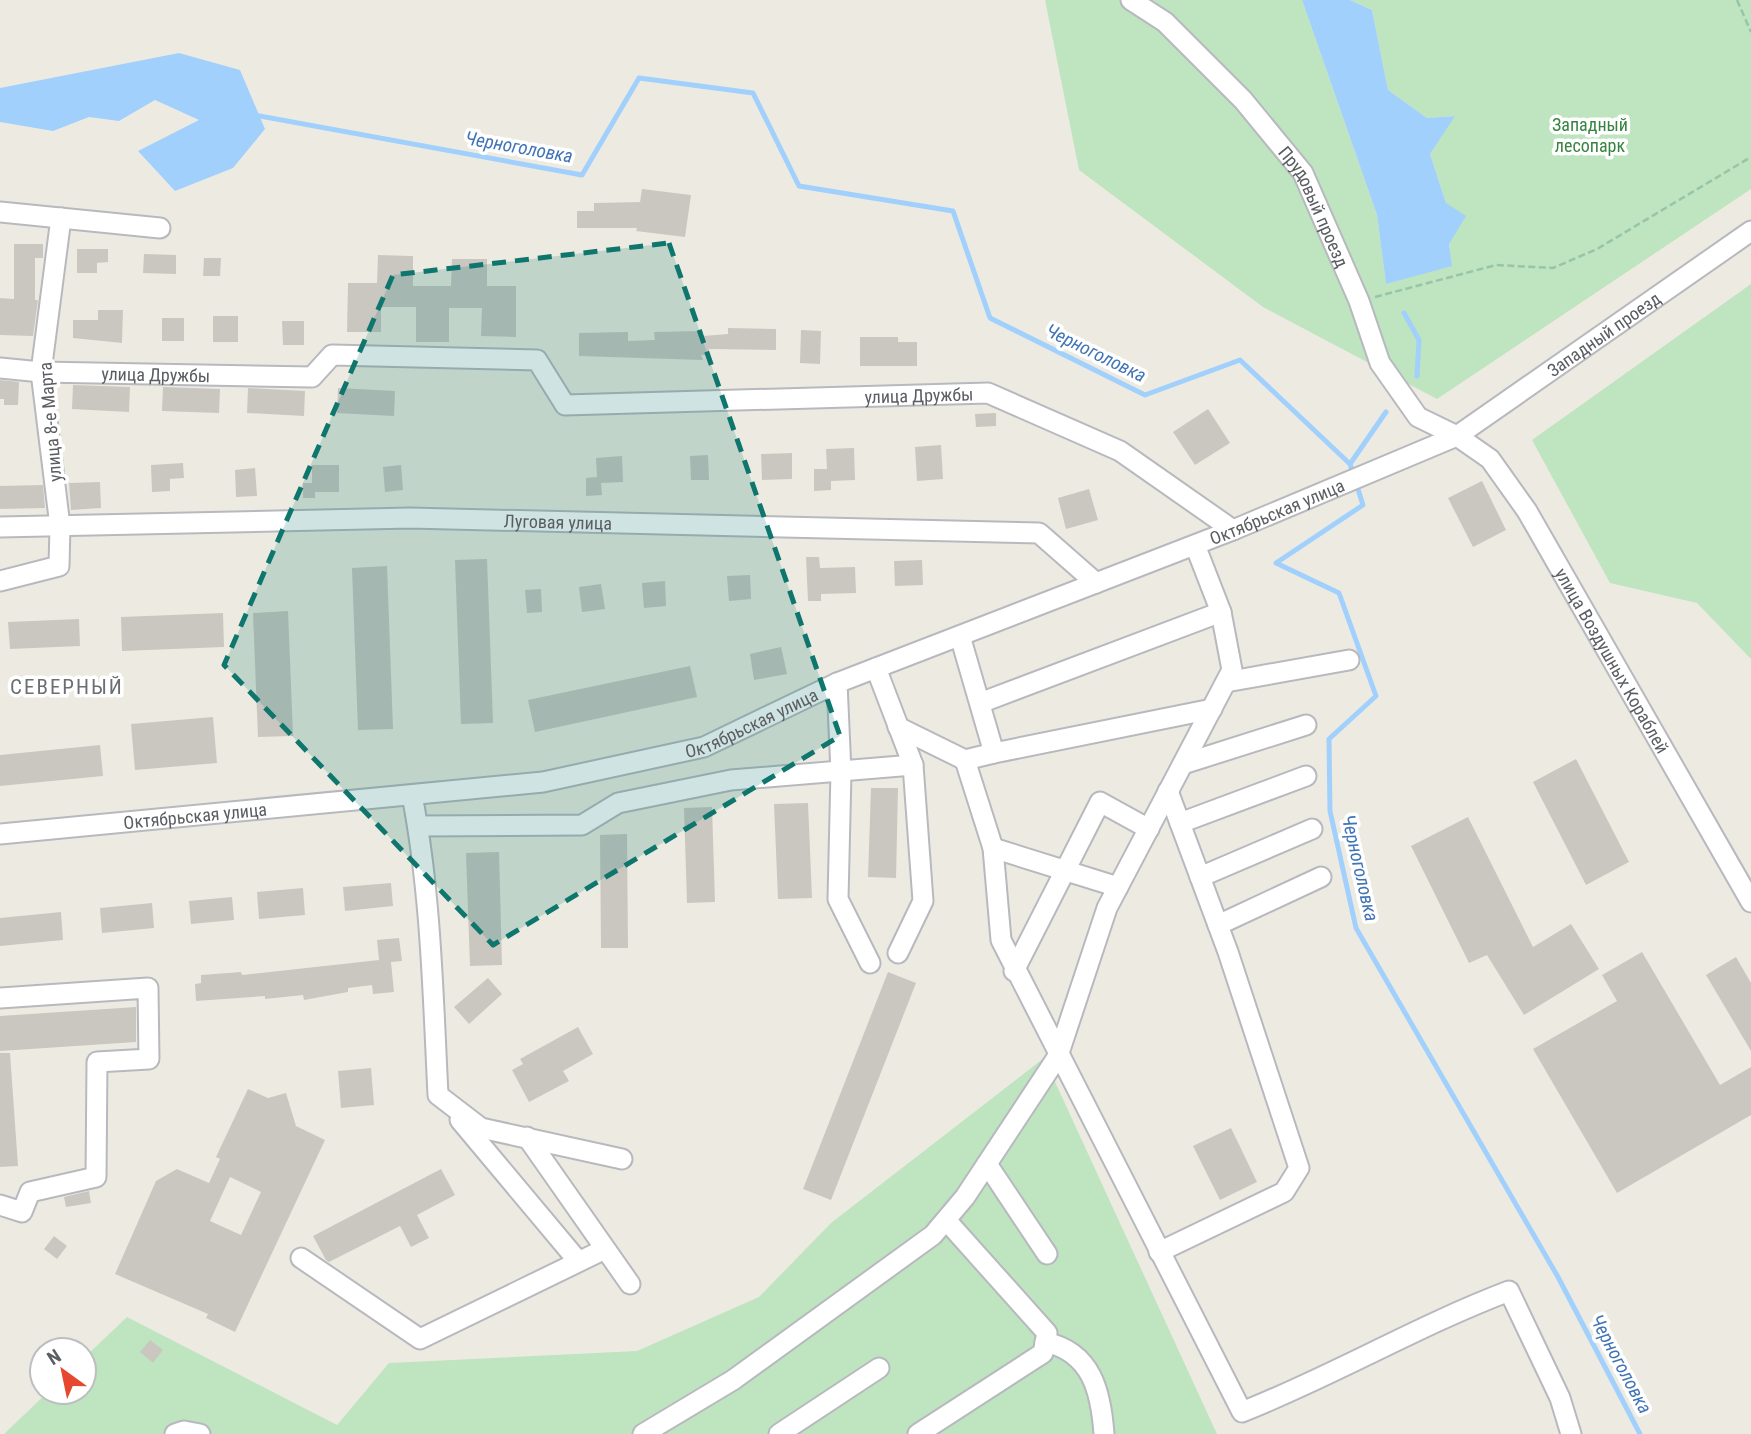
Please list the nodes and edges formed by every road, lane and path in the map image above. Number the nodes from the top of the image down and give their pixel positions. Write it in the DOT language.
graph roads {
  1 [pos="1130,0"];
  2 [pos="1737,0"];
  3 [pos="1751,32"];
  4 [pos="1751,157"];
  5 [pos="0,212"];
  6 [pos="61,218"];
  7 [pos="160,228"];
  8 [pos="1751,230"];
  9 [pos="1359,301"];
  10 [pos="0,368"];
  11 [pos="41,372"];
  12 [pos="1457,436"];
  13 [pos="60,526"];
  14 [pos="0,527"];
  15 [pos="1233,530"];
  16 [pos="1195,545"];
  17 [pos="0,581"];
  18 [pos="1096,583"];
  19 [pos="1221,612"];
  20 [pos="960,635"];
  21 [pos="1349,660"];
  22 [pos="876,668"];
  23 [pos="1226,682"];
  24 [pos="838,683"];
  25 [pos="980,703"];
  26 [pos="1212,709"];
  27 [pos="1307,725"];
  28 [pos="898,727"];
  29 [pos="994,753"];
  30 [pos="965,760"];
  31 [pos="1183,764"];
  32 [pos="912,765"];
  33 [pos="841,772"];
  34 [pos="1306,776"];
  35 [pos="1168,791"];
  36 [pos="412,795"];
  37 [pos="1180,823"];
  38 [pos="418,825"];
  39 [pos="1149,829"];
  40 [pos="1312,829"];
  41 [pos="0,834"];
  42 [pos="993,848"];
  43 [pos="1064,870"];
  44 [pos="1200,877"];
  45 [pos="1321,877"];
  46 [pos="1118,887"];
  47 [pos="1751,902"];
  48 [pos="1218,925"];
  49 [pos="898,953"];
  50 [pos="870,962"];
  51 [pos="1014,971"];
  52 [pos="0,998"];
  53 [pos="1058,1056"];
  54 [pos="438,1095"];
  55 [pos="527,1137"];
  56 [pos="622,1159"];
  57 [pos="987,1164"];
  58 [pos="0,1205"];
  59 [pos="946,1220"];
  60 [pos="606,1249"];
  61 [pos="1159,1252"];
  62 [pos="1047,1254"];
  63 [pos="301,1258"];
  64 [pos="578,1261"];
  65 [pos="630,1284"];
  66 [pos="1045,1342"];
  67 [pos="879,1368"];
  68 [pos="175,1434"];
  69 [pos="200,1434"];
  70 [pos="643,1434"];
  71 [pos="779,1434"];
  72 [pos="918,1434"];
  73 [pos="1104,1434"];
  74 [pos="1572,1434"];
  1 -- 9 [label="street, Прудовый проезд"];
  2 -- 3 [label="path"];
  4 -- 9 [label="path"];
  5 -- 6 [label="street"];
  6 -- 7 [label="street"];
  6 -- 11 [label="street, улица 8-е Марта"];
  8 -- 12 [label="street, Западный проезд"];
  9 -- 12 [label="street, Прудовый проезд"];
  10 -- 11 [label="street, улица Дружбы"];
  11 -- 13 [label="street, улица 8-е Марта"];
  11 -- 15 [label="street, улица Дружбы"];
  12 -- 15 [label="street, Октябрьская улица"];
  12 -- 47 [label="street, улица Воздушных Кораблей"];
  13 -- 14 [label="street, Луговая улица"];
  13 -- 17 [label="street, улица 8-е Марта"];
  13 -- 18 [label="street, Луговая улица"];
  15 -- 16 [label="street, Октябрьская улица"];
  16 -- 18 [label="street, Октябрьская улица"];
  16 -- 19 [label="street"];
  18 -- 20 [label="street, Октябрьская улица"];
  19 -- 23 [label="street"];
  19 -- 25 [label="street"];
  20 -- 22 [label="street, Октябрьская улица"];
  20 -- 25 [label="street"];
  21 -- 23 [label="street"];
  22 -- 24 [label="street, Октябрьская улица"];
  22 -- 28 [label="street"];
  23 -- 26 [label="street"];
  24 -- 33 [label="street"];
  24 -- 36 [label="street, Октябрьская улица"];
  25 -- 29 [label="street"];
  26 -- 29 [label="street"];
  26 -- 31 [label="street"];
  27 -- 31 [label="street"];
  28 -- 30 [label="street"];
  28 -- 32 [label="street"];
  29 -- 30 [label="street"];
  30 -- 42 [label="street"];
  31 -- 35 [label="street"];
  32 -- 33 [label="street"];
  32 -- 49 [label="street"];
  33 -- 38 [label="street"];
  33 -- 50 [label="street"];
  34 -- 37 [label="street"];
  35 -- 37 [label="street"];
  35 -- 39 [label="street"];
  36 -- 38 [label="street"];
  36 -- 41 [label="street, Октябрьская улица"];
  37 -- 44 [label="street"];
  38 -- 54 [label="street"];
  39 -- 43 [label="street"];
  39 -- 46 [label="street"];
  40 -- 44 [label="street"];
  42 -- 43 [label="street"];
  42 -- 51 [label="street"];
  43 -- 46 [label="street"];
  43 -- 51 [label="street"];
  44 -- 48 [label="street"];
  45 -- 48 [label="street"];
  46 -- 53 [label="street"];
  48 -- 61 [label="street"];
  51 -- 53 [label="street"];
  52 -- 58 [label="street"];
  53 -- 57 [label="street"];
  53 -- 61 [label="street"];
  54 -- 55 [label="street"];
  54 -- 64 [label="street"];
  55 -- 56 [label="street"];
  55 -- 60 [label="street"];
  57 -- 59 [label="street"];
  57 -- 62 [label="street"];
  59 -- 66 [label="street"];
  59 -- 70 [label="street"];
  60 -- 64 [label="street"];
  60 -- 65 [label="street"];
  61 -- 74 [label="street"];
  63 -- 64 [label="street"];
  66 -- 72 [label="street"];
  66 -- 73 [label="street"];
  67 -- 71 [label="street"];
  68 -- 69 [label="street"];
}
